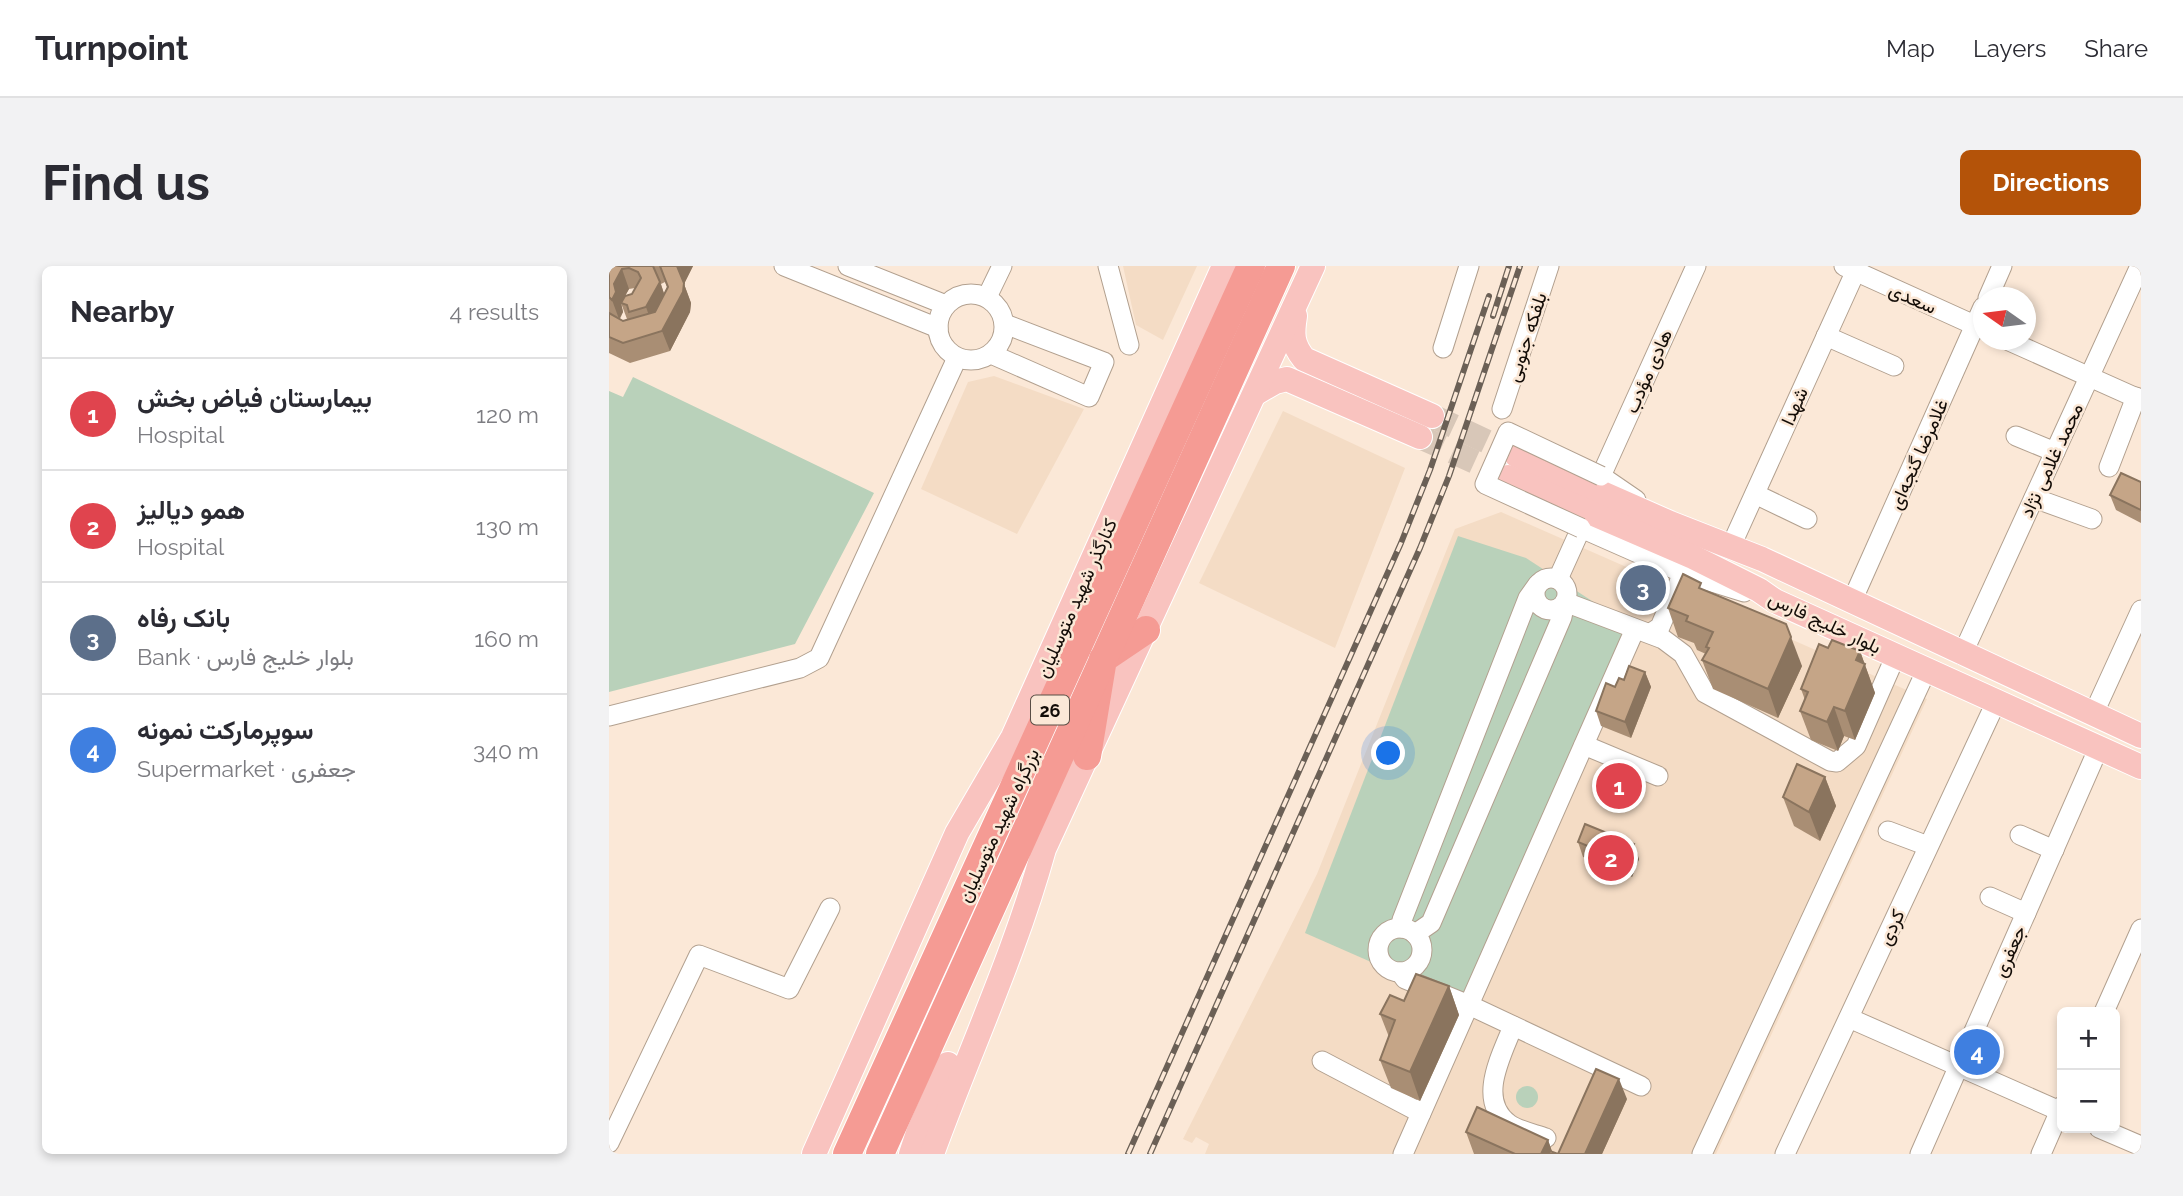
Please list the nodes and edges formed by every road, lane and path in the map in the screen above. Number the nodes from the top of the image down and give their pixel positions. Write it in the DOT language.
graph roads {
  1 [pos="784,266"];
  2 [pos="848,266"];
  3 [pos="1002,266"];
  4 [pos="1108,266"];
  5 [pos="1224,266"];
  6 [pos="1251,266"];
  7 [pos="1281,266"];
  8 [pos="1313,266"];
  9 [pos="1469,266"];
  10 [pos="1549,266"];
  11 [pos="1696,266"];
  12 [pos="2002,266"];
  13 [pos="2140,266"];
  14 [pos="1852,268"];
  15 [pos="1993,287"];
  16 [pos="988,298"];
  17 [pos="1299,298"];
  18 [pos="946,305"];
  19 [pos="1973,318"];
  20 [pos="1005,324"];
  21 [pos="938,328"];
  22 [pos="1826,336"];
  23 [pos="1973,338"];
  24 [pos="1129,345"];
  25 [pos="1443,348"];
  26 [pos="2030,350"];
  27 [pos="991,354"];
  28 [pos="957,358"];
  29 [pos="1894,366"];
  30 [pos="2089,376"];
  31 [pos="1256,393"];
  32 [pos="2138,399"];
  33 [pos="1502,409"];
  34 [pos="2016,436"];
  35 [pos="2055,452"];
  36 [pos="2109,467"];
  37 [pos="1601,476"];
  38 [pos="1755,494"];
  39 [pos="2034,498"];
  40 [pos="1807,519"];
  41 [pos="2092,520"];
  42 [pos="1670,523"];
  43 [pos="1581,528"];
  44 [pos="1731,546"];
  45 [pos="1683,573"];
  46 [pos="1558,579"];
  47 [pos="1538,584"];
  48 [pos="1775,601"];
  49 [pos="1852,601"];
  50 [pos="1565,602"];
  51 [pos="2141,610"];
  52 [pos="1146,630"];
  53 [pos="1643,631"];
  54 [pos="1962,654"];
  55 [pos="1896,655"];
  56 [pos="1103,659"];
  57 [pos="1927,669"];
  58 [pos="1997,700"];
  59 [pos="2093,715"];
  60 [pos="609,716"];
  61 [pos="2141,736"];
  62 [pos="1013,737"];
  63 [pos="1584,745"];
  64 [pos="1856,746"];
  65 [pos="2099,747"];
  66 [pos="1087,756"];
  67 [pos="1882,762"];
  68 [pos="2141,767"];
  69 [pos="1658,775"];
  70 [pos="1888,831"];
  71 [pos="2020,835"];
  72 [pos="1928,846"];
  73 [pos="1044,849"];
  74 [pos="2054,850"];
  75 [pos="1990,897"];
  76 [pos="830,908"];
  77 [pos="2026,914"];
  78 [pos="2141,929"];
  79 [pos="1408,931"];
  80 [pos="1400,972"];
  81 [pos="1469,1005"];
  82 [pos="2106,1007"];
  83 [pos="1849,1017"];
  84 [pos="1513,1026"];
  85 [pos="1322,1061"];
  86 [pos="1959,1066"];
  87 [pos="1640,1086"];
  88 [pos="2057,1108"];
  89 [pos="1421,1113"];
  90 [pos="2057,1120"];
  91 [pos="2111,1133"];
  92 [pos="1546,1138"];
  93 [pos="609,1143"];
  94 [pos="2141,1146"];
  95 [pos="911,1147"];
  96 [pos="819,1152"];
  97 [pos="848,1154"];
  98 [pos="880,1154"];
  99 [pos="932,1154"];
  100 [pos="1403,1154"];
  101 [pos="1702,1154"];
  102 [pos="1785,1154"];
  103 [pos="1920,1154"];
  104 [pos="2041,1154"];
  1 -- 21 [label="street"];
  2 -- 18 [label="street"];
  3 -- 16 [label="street"];
  4 -- 24 [label="street"];
  5 -- 62 [label="main road, کنارگذر شهید متوسلیان"];
  6 -- 97 [label="highway, بزرگراه شهید متوسلیان / 26"];
  7 -- 56 [label="highway, بزرگراه شهید متوسلیان / 26"];
  8 -- 17 [label="main road"];
  9 -- 25 [label="street"];
  10 -- 33 [label="street, بلفکه جنوبی"];
  11 -- 37 [label="street, هادی مؤدب"];
  12 -- 15 [label="street"];
  13 -- 30 [label="street, محمد غلامی نژاد"];
  14 -- 19 [label="street, سعدی"];
  14 -- 22 [label="street, شهدا"];
  16 -- 18 [label="street"];
  16 -- 20 [label="street"];
  17 -- 31 [label="main road"];
  17 -- 31 [label="main road"];
  18 -- 21 [label="street"];
  20 -- 27 [label="street"];
  20 -- 27 [label="street"];
  21 -- 28 [label="street"];
  22 -- 29 [label="street"];
  22 -- 38 [label="street, شهدا"];
  23 -- 49 [label="street, غلامرضا گنجه‌ای"];
  26 -- 30 [label="street"];
  27 -- 28 [label="street"];
  28 -- 60 [label="street"];
  30 -- 32 [label="street"];
  30 -- 35 [label="street, محمد غلامی نژاد"];
  31 -- 52 [label="main road"];
  32 -- 36 [label="street"];
  34 -- 35 [label="street"];
  35 -- 39 [label="street, محمد غلامی نژاد"];
  37 -- 42 [label="street"];
  37 -- 43 [label="street, bridge"];
  38 -- 40 [label="street"];
  38 -- 44 [label="street, شهدا"];
  39 -- 41 [label="street"];
  39 -- 54 [label="street, محمد غلامی نژاد"];
  42 -- 44 [label="main road, بلوار خلیج فارس"];
  42 -- 48 [label="main road, بلوار خلیج فارس"];
  43 -- 45 [label="street"];
  43 -- 46 [label="street"];
  44 -- 49 [label="main road, بلوار خلیج فارس"];
  45 -- 48 [label="street"];
  45 -- 53 [label="street"];
  46 -- 47 [label="street"];
  46 -- 50 [label="street"];
  47 -- 50 [label="street"];
  47 -- 79 [label="street"];
  48 -- 55 [label="main road, بلوار خلیج فارس"];
  49 -- 54 [label="main road, بلوار خلیج فارس"];
  50 -- 53 [label="street"];
  50 -- 79 [label="street"];
  51 -- 59 [label="street"];
  52 -- 56 [label="highway"];
  52 -- 66 [label="main road"];
  53 -- 63 [label="street"];
  53 -- 64 [label="street"];
  54 -- 59 [label="main road, بلوار خلیج فارس"];
  55 -- 57 [label="main road, بلوار خلیج فارس"];
  55 -- 64 [label="street"];
  56 -- 66 [label="highway"];
  56 -- 98 [label="highway, بزرگراه شهید متوسلیان / 26"];
  57 -- 58 [label="main road, بلوار خلیج فارس"];
  57 -- 67 [label="street"];
  58 -- 65 [label="main road, بلوار خلیج فارس"];
  58 -- 72 [label="street, کردی"];
  59 -- 61 [label="main road, بلوار خلیج فارس"];
  62 -- 96 [label="main road"];
  62 -- 96 [label="main road, کنارگذر شهید متوسلیان"];
  63 -- 69 [label="street"];
  63 -- 81 [label="street"];
  64 -- 67 [label="street"];
  65 -- 68 [label="main road, بلوار خلیج فارس"];
  65 -- 74 [label="street, جعفری"];
  66 -- 73 [label="main road"];
  67 -- 101 [label="street"];
  70 -- 72 [label="street"];
  71 -- 74 [label="street"];
  72 -- 83 [label="street, کردی"];
  73 -- 95 [label="main road"];
  73 -- 99 [label="main road"];
  74 -- 77 [label="street, جعفری"];
  75 -- 77 [label="street"];
  76 -- 93 [label="street"];
  77 -- 86 [label="street, جعفری"];
  78 -- 82 [label="street"];
  79 -- 80 [label="street"];
  79 -- 80 [label="street"];
  80 -- 81 [label="street"];
  81 -- 84 [label="street"];
  81 -- 89 [label="street"];
  83 -- 86 [label="street"];
  83 -- 102 [label="street, کردی"];
  84 -- 87 [label="street"];
  84 -- 92 [label="street"];
  85 -- 89 [label="street"];
  86 -- 88 [label="street"];
  86 -- 103 [label="street, جعفری"];
  89 -- 100 [label="street"];
  90 -- 104 [label="street"];
  91 -- 94 [label="street"];
}
